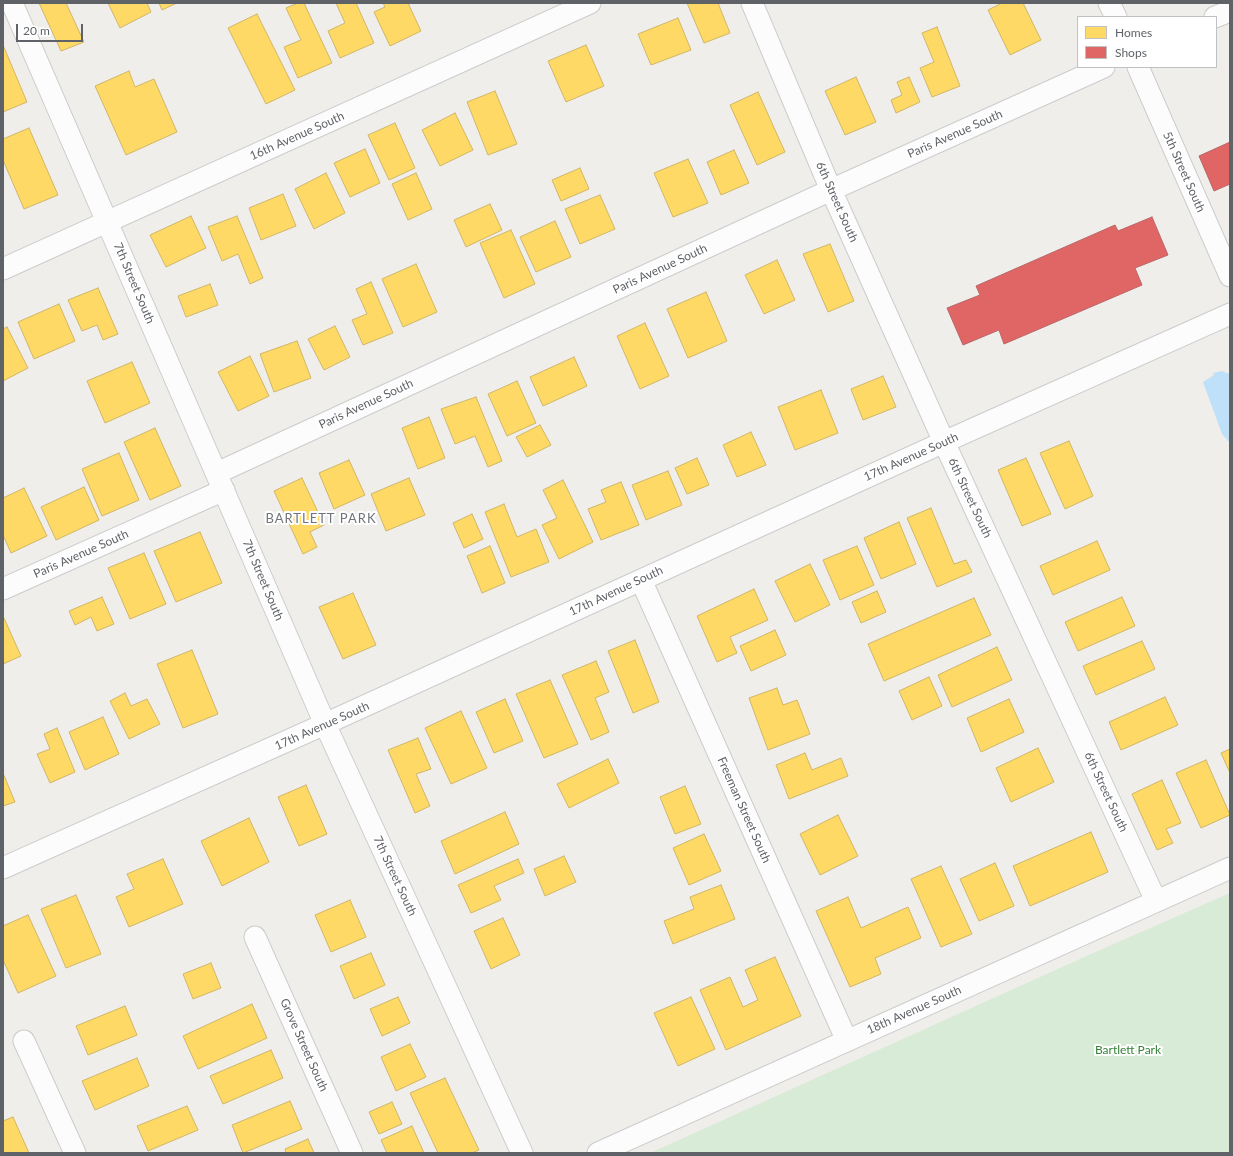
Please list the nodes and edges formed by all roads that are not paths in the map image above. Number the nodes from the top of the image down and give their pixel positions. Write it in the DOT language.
graph roads {
  1 [pos="12,3"];
  2 [pos="590,3"];
  3 [pos="752,3"];
  4 [pos="1110,3"];
  5 [pos="1230,10"];
  6 [pos="1116,16"];
  7 [pos="1217,16"];
  8 [pos="1102,68"];
  9 [pos="1138,68"];
  10 [pos="831,190"];
  11 [pos="107,221"];
  12 [pos="3,269"];
  13 [pos="1230,276"];
  14 [pos="1230,314"];
  15 [pos="944,442"];
  16 [pos="220,481"];
  17 [pos="641,580"];
  18 [pos="3,589"];
  19 [pos="325,724"];
  20 [pos="3,868"];
  21 [pos="1230,868"];
  22 [pos="1156,901"];
  23 [pos="255,937"];
  24 [pos="24,1041"];
  25 [pos="847,1041"];
  26 [pos="75,1153"];
  27 [pos="352,1153"];
  28 [pos="522,1153"];
  29 [pos="598,1153"];
  1 -- 11 [label="street, 7th Street South"];
  2 -- 11 [label="street, 16th Avenue South"];
  3 -- 10 [label="street, 6th Street South"];
  4 -- 6 [label="street"];
  5 -- 7 [label="street"];
  8 -- 10 [label="street, Paris Avenue South"];
  9 -- 13 [label="street, 5th Street South"];
  10 -- 15 [label="street, 6th Street South"];
  10 -- 16 [label="street, Paris Avenue South"];
  11 -- 12 [label="street, 16th Avenue South"];
  11 -- 16 [label="street, 7th Street South"];
  14 -- 15 [label="street, 17th Avenue South"];
  15 -- 17 [label="street, 17th Avenue South"];
  15 -- 22 [label="street, 6th Street South"];
  16 -- 18 [label="street, Paris Avenue South"];
  16 -- 19 [label="street, 7th Street South"];
  17 -- 19 [label="street, 17th Avenue South"];
  17 -- 25 [label="street, Freeman Street South"];
  19 -- 20 [label="street, 17th Avenue South"];
  19 -- 28 [label="street, 7th Street South"];
  21 -- 22 [label="street, 18th Avenue South"];
  22 -- 25 [label="street, 18th Avenue South"];
  23 -- 27 [label="street, Grove Street South"];
  24 -- 26 [label="street"];
  25 -- 29 [label="street, 18th Avenue South"];
}
